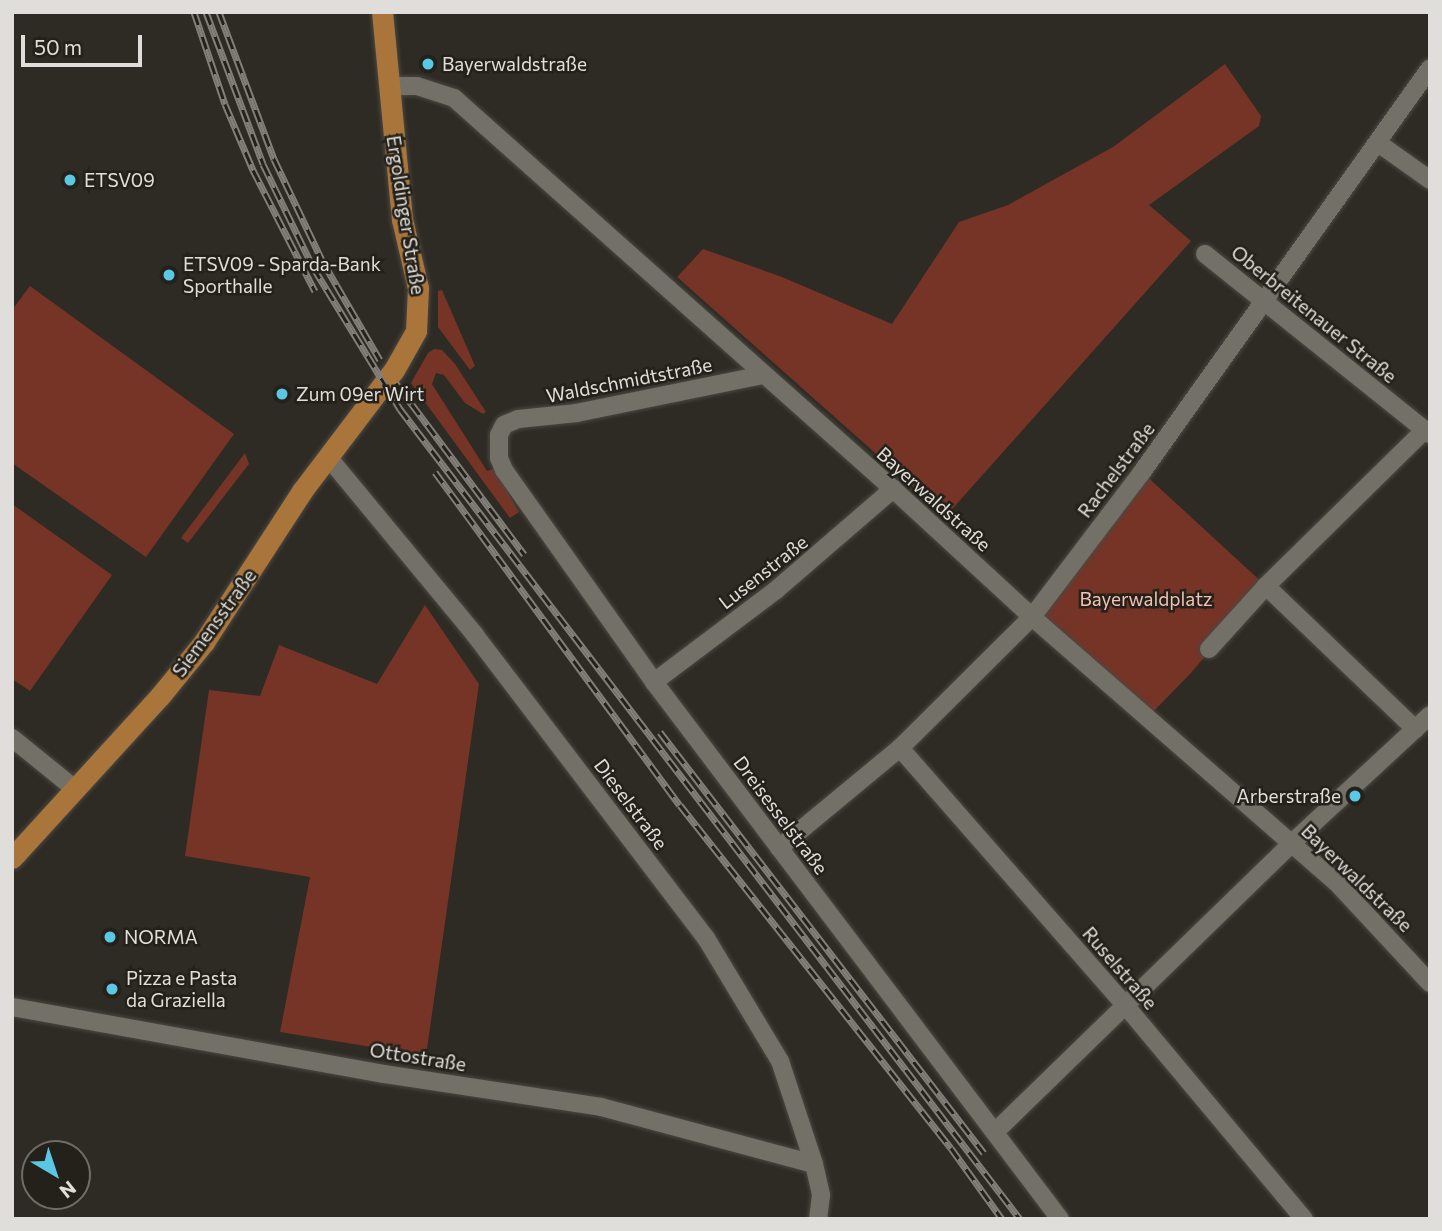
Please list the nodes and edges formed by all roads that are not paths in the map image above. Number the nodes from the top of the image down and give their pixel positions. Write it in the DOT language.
graph roads {
  1 [pos="382,12"];
  2 [pos="1430,68"];
  3 [pos="389,86"];
  4 [pos="1378,143"];
  5 [pos="1430,180"];
  6 [pos="1205,254"];
  7 [pos="1265,300"];
  8 [pos="394,370"];
  9 [pos="763,375"];
  10 [pos="504,425"];
  11 [pos="1427,432"];
  12 [pos="328,457"];
  13 [pos="893,489"];
  14 [pos="1266,586"];
  15 [pos="1032,617"];
  16 [pos="1209,649"];
  17 [pos="654,682"];
  18 [pos="1430,716"];
  19 [pos="1415,729"];
  20 [pos="12,738"];
  21 [pos="900,748"];
  22 [pos="75,789"];
  23 [pos="1292,843"];
  24 [pos="779,848"];
  25 [pos="12,858"];
  26 [pos="1430,982"];
  27 [pos="1125,1005"];
  28 [pos="12,1007"];
  29 [pos="996,1131"];
  30 [pos="814,1164"];
  31 [pos="818,1219"];
  32 [pos="1060,1219"];
  33 [pos="1304,1219"];
  1 -- 3 [label="main road, Ergoldinger Straße"];
  2 -- 4 [label="street, Rachelstraße"];
  3 -- 8 [label="main road, Ergoldinger Straße"];
  3 -- 9 [label="street, Bayerwaldstraße"];
  4 -- 5 [label="street"];
  4 -- 7 [label="street, Rachelstraße"];
  6 -- 7 [label="street, Oberbreitenauer Straße"];
  7 -- 11 [label="street, Oberbreitenauer Straße"];
  7 -- 15 [label="street, Rachelstraße"];
  8 -- 12 [label="main road, Siemensstraße"];
  9 -- 10 [label="street, Waldschmidtstraße"];
  9 -- 13 [label="street, Bayerwaldstraße"];
  10 -- 17 [label="street, Dreisesselstraße"];
  11 -- 14 [label="street"];
  12 -- 22 [label="main road, Siemensstraße"];
  12 -- 30 [label="street, Dieselstraße"];
  13 -- 15 [label="street, Bayerwaldstraße"];
  13 -- 17 [label="street, Lusenstraße"];
  14 -- 16 [label="street"];
  14 -- 19 [label="street"];
  15 -- 21 [label="street, Rachelstraße"];
  15 -- 23 [label="street, Bayerwaldstraße"];
  17 -- 24 [label="street, Dreisesselstraße"];
  18 -- 19 [label="street"];
  19 -- 23 [label="street"];
  20 -- 22 [label="street"];
  21 -- 24 [label="street, Rachelstraße"];
  21 -- 27 [label="street, Ruselstraße"];
  22 -- 25 [label="main road, Siemensstraße"];
  23 -- 26 [label="street, Bayerwaldstraße"];
  23 -- 27 [label="street"];
  24 -- 29 [label="street, Dreisesselstraße"];
  27 -- 29 [label="street"];
  27 -- 33 [label="street, Ruselstraße"];
  28 -- 30 [label="street, Ottostraße"];
  29 -- 32 [label="street, Dreisesselstraße"];
  30 -- 31 [label="street, Dieselstraße"];
}
